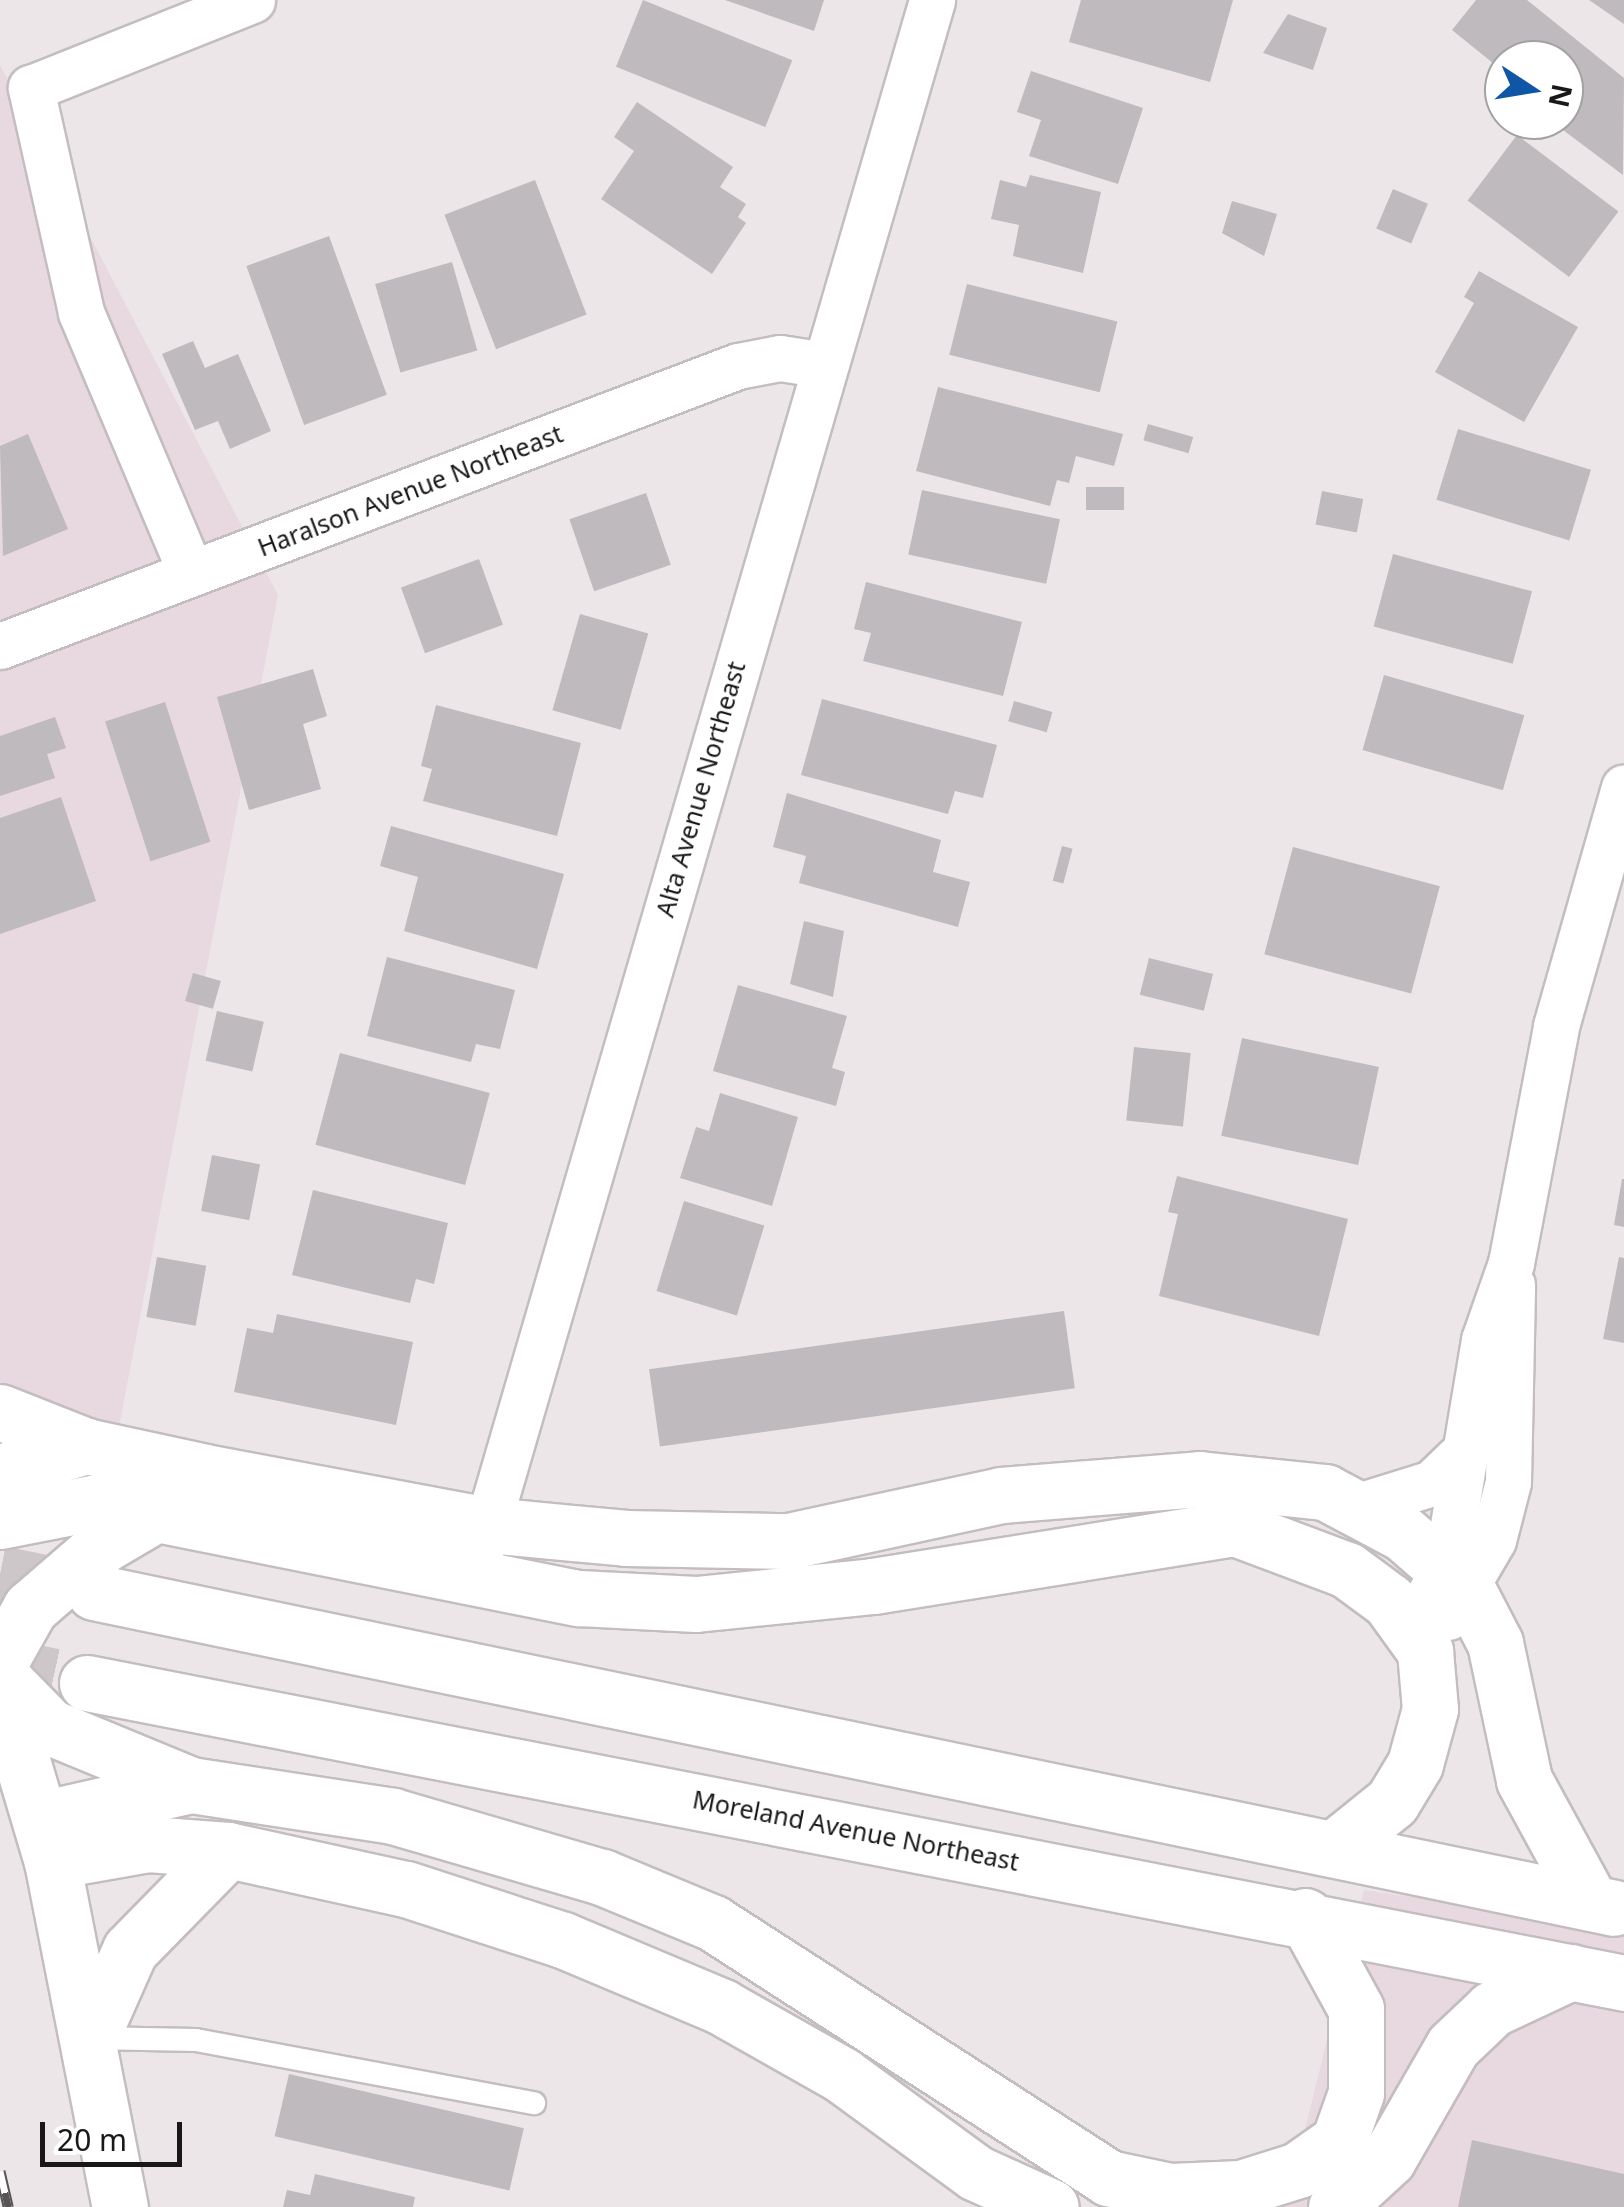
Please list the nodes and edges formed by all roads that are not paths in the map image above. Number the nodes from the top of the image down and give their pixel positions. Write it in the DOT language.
graph roads {
  1 [pos="252,0"];
  2 [pos="932,0"];
  3 [pos="15,94"];
  4 [pos="825,365"];
  5 [pos="191,573"];
  6 [pos="0,646"];
  7 [pos="1624,787"];
  8 [pos="1511,1264"];
  9 [pos="0,1412"];
  10 [pos="86,1446"];
  11 [pos="1466,1450"];
  12 [pos="0,1472"];
  13 [pos="1354,1507"];
  14 [pos="154,1515"];
  15 [pos="0,1521"];
  16 [pos="489,1525"];
  17 [pos="472,1578"];
  18 [pos="1456,1578"];
  19 [pos="94,1592"];
  20 [pos="1417,1640"];
  21 [pos="0,1662"];
  22 [pos="0,1676"];
  23 [pos="86,1682"];
  24 [pos="0,1687"];
  25 [pos="191,1786"];
  26 [pos="46,1840"];
  27 [pos="1336,1847"];
  28 [pos="228,1850"];
  29 [pos="1607,1906"];
  30 [pos="1305,1916"];
  31 [pos="1571,1972"];
  32 [pos="1624,1982"];
  33 [pos="91,2038"];
  34 [pos="534,2103"];
  35 [pos="120,2207"];
  36 [pos="1051,2207"];
  37 [pos="1336,2207"];
  1 -- 3 [label="street"];
  2 -- 4 [label="street, Alta Avenue Northeast"];
  3 -- 5 [label="street"];
  4 -- 5 [label="street, Haralson Avenue Northeast"];
  4 -- 16 [label="street, Alta Avenue Northeast"];
  5 -- 6 [label="street, Haralson Avenue Northeast"];
  7 -- 8 [label="street"];
  8 -- 11 [label="street"];
  8 -- 18 [label="street"];
  9 -- 10 [label="main road"];
  10 -- 12 [label="main road"];
  10 -- 16 [label="main road"];
  11 -- 13 [label="street"];
  11 -- 18 [label="street"];
  13 -- 16 [label="main road"];
  13 -- 18 [label="main road"];
  14 -- 15 [label="main road"];
  14 -- 17 [label="main road"];
  14 -- 21 [label="main road"];
  16 -- 17 [label="street, Alta Avenue Northeast"];
  17 -- 20 [label="main road"];
  18 -- 20 [label="street"];
  18 -- 29 [label="main road"];
  19 -- 27 [label="main road"];
  20 -- 27 [label="main road"];
  22 -- 25 [label="main road"];
  23 -- 30 [label="main road, Moreland Avenue Northeast"];
  24 -- 26 [label="main road"];
  25 -- 26 [label="main road"];
  25 -- 30 [label="main road"];
  26 -- 28 [label="main road"];
  26 -- 33 [label="main road"];
  27 -- 29 [label="main road"];
  28 -- 33 [label="main road"];
  28 -- 36 [label="main road"];
  30 -- 31 [label="main road, Moreland Avenue Northeast"];
  31 -- 32 [label="main road, Moreland Avenue Northeast"];
  31 -- 37 [label="main road"];
  33 -- 34 [label="lane"];
  33 -- 35 [label="main road"];
}
